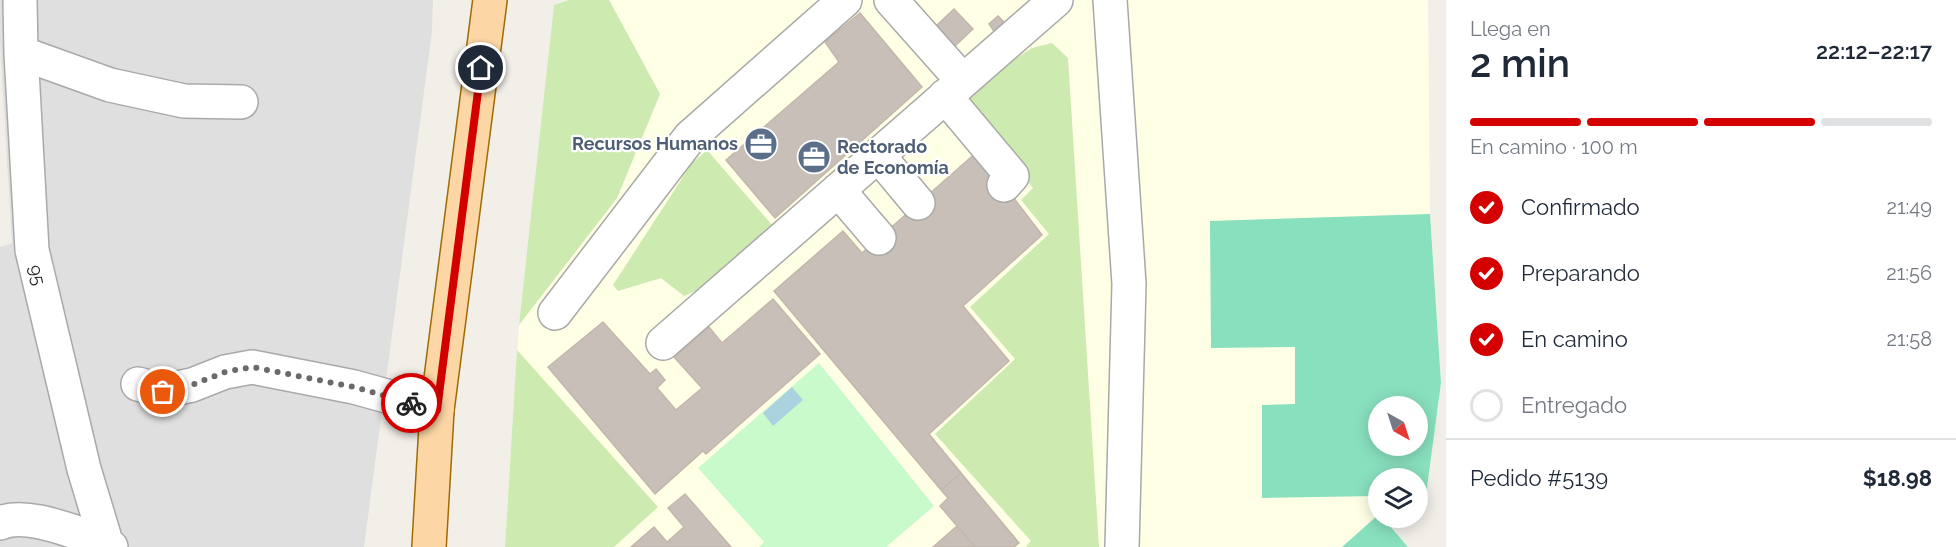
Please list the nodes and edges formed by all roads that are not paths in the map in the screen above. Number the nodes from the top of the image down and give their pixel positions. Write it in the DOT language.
graph roads {
  1 [pos="20,0"];
  2 [pos="490,0"];
  3 [pos="846,0"];
  4 [pos="891,0"];
  5 [pos="1056,0"];
  6 [pos="1110,0"];
  7 [pos="21,53"];
  8 [pos="954,89"];
  9 [pos="242,102"];
  10 [pos="878,155"];
  11 [pos="1004,185"];
  12 [pos="838,190"];
  13 [pos="918,203"];
  14 [pos="879,238"];
  15 [pos="555,313"];
  16 [pos="663,343"];
  17 [pos="138,384"];
  18 [pos="437,410"];
  19 [pos="0,523"];
  20 [pos="108,545"];
  21 [pos="429,547"];
  22 [pos="1122,547"];
  1 -- 7 [label="street, 95"];
  2 -- 18 [label="main road"];
  3 -- 15 [label="street"];
  4 -- 8 [label="street"];
  5 -- 8 [label="street"];
  6 -- 22 [label="street"];
  7 -- 9 [label="street"];
  7 -- 20 [label="street, 95"];
  8 -- 10 [label="street"];
  8 -- 11 [label="street"];
  10 -- 12 [label="street"];
  10 -- 13 [label="street"];
  12 -- 14 [label="street"];
  12 -- 16 [label="street"];
  17 -- 18 [label="street"];
  18 -- 21 [label="main road"];
  19 -- 20 [label="street"];
}
